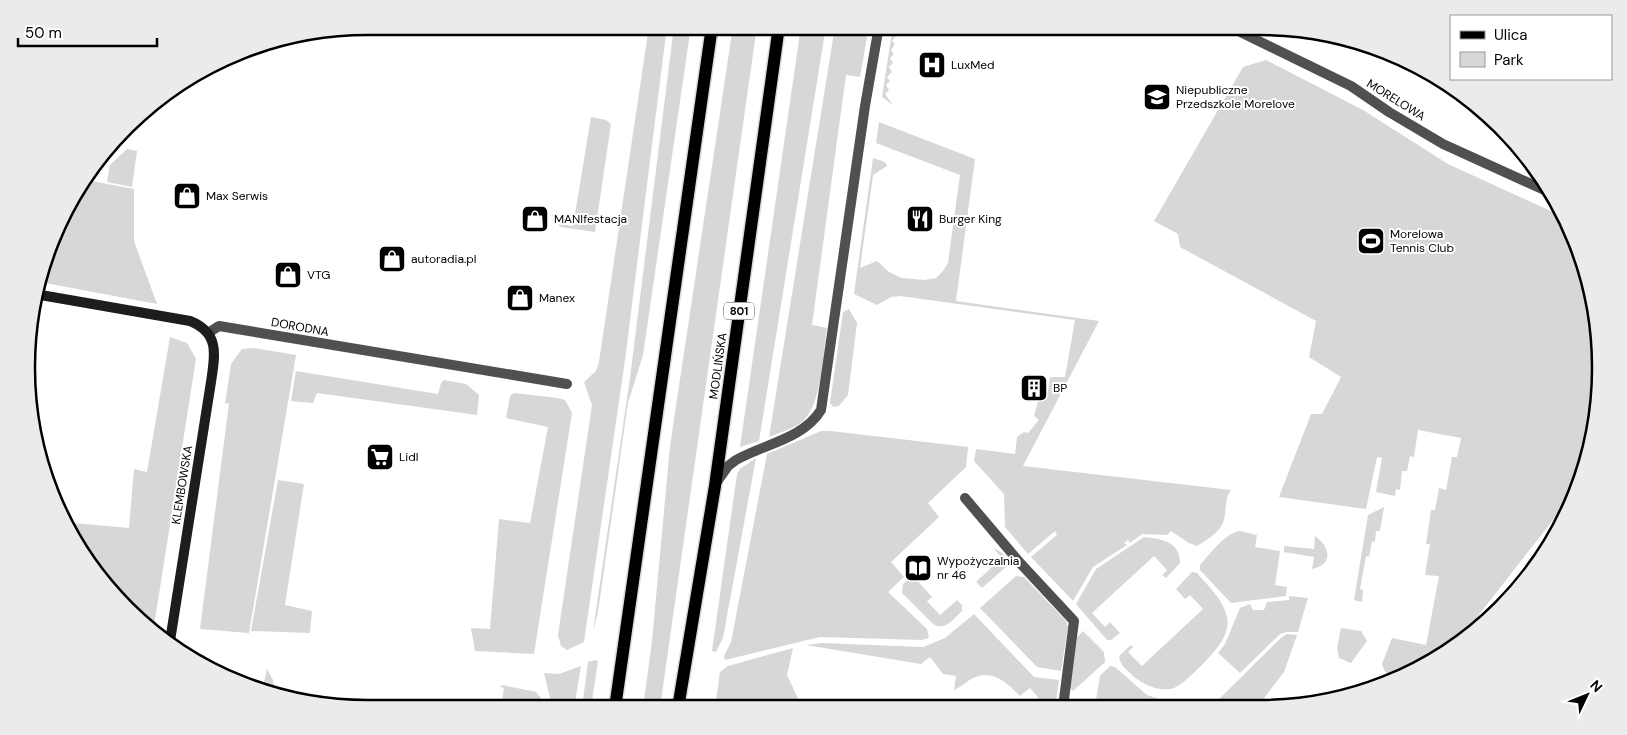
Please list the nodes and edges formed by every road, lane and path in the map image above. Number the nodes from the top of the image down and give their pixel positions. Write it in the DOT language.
graph roads {
  1 [pos="711,35"];
  2 [pos="778,35"];
  3 [pos="877,35"];
  4 [pos="1246,35"];
  5 [pos="1538,187"];
  6 [pos="43,295"];
  7 [pos="208,333"];
  8 [pos="567,384"];
  9 [pos="715,486"];
  10 [pos="965,498"];
  11 [pos="171,635"];
  12 [pos="616,700"];
  13 [pos="679,700"];
  14 [pos="1063,700"];
  1 -- 12 [label="main road"];
  2 -- 9 [label="main road, MODLIŃSKA / 801"];
  3 -- 9 [label="street"];
  4 -- 5 [label="street, MORELOWA"];
  6 -- 7 [label="street"];
  7 -- 8 [label="street, DORODNA"];
  7 -- 11 [label="street, KLEMBOWSKA"];
  9 -- 13 [label="main road, MODLIŃSKA / 801"];
  10 -- 14 [label="street"];
}
